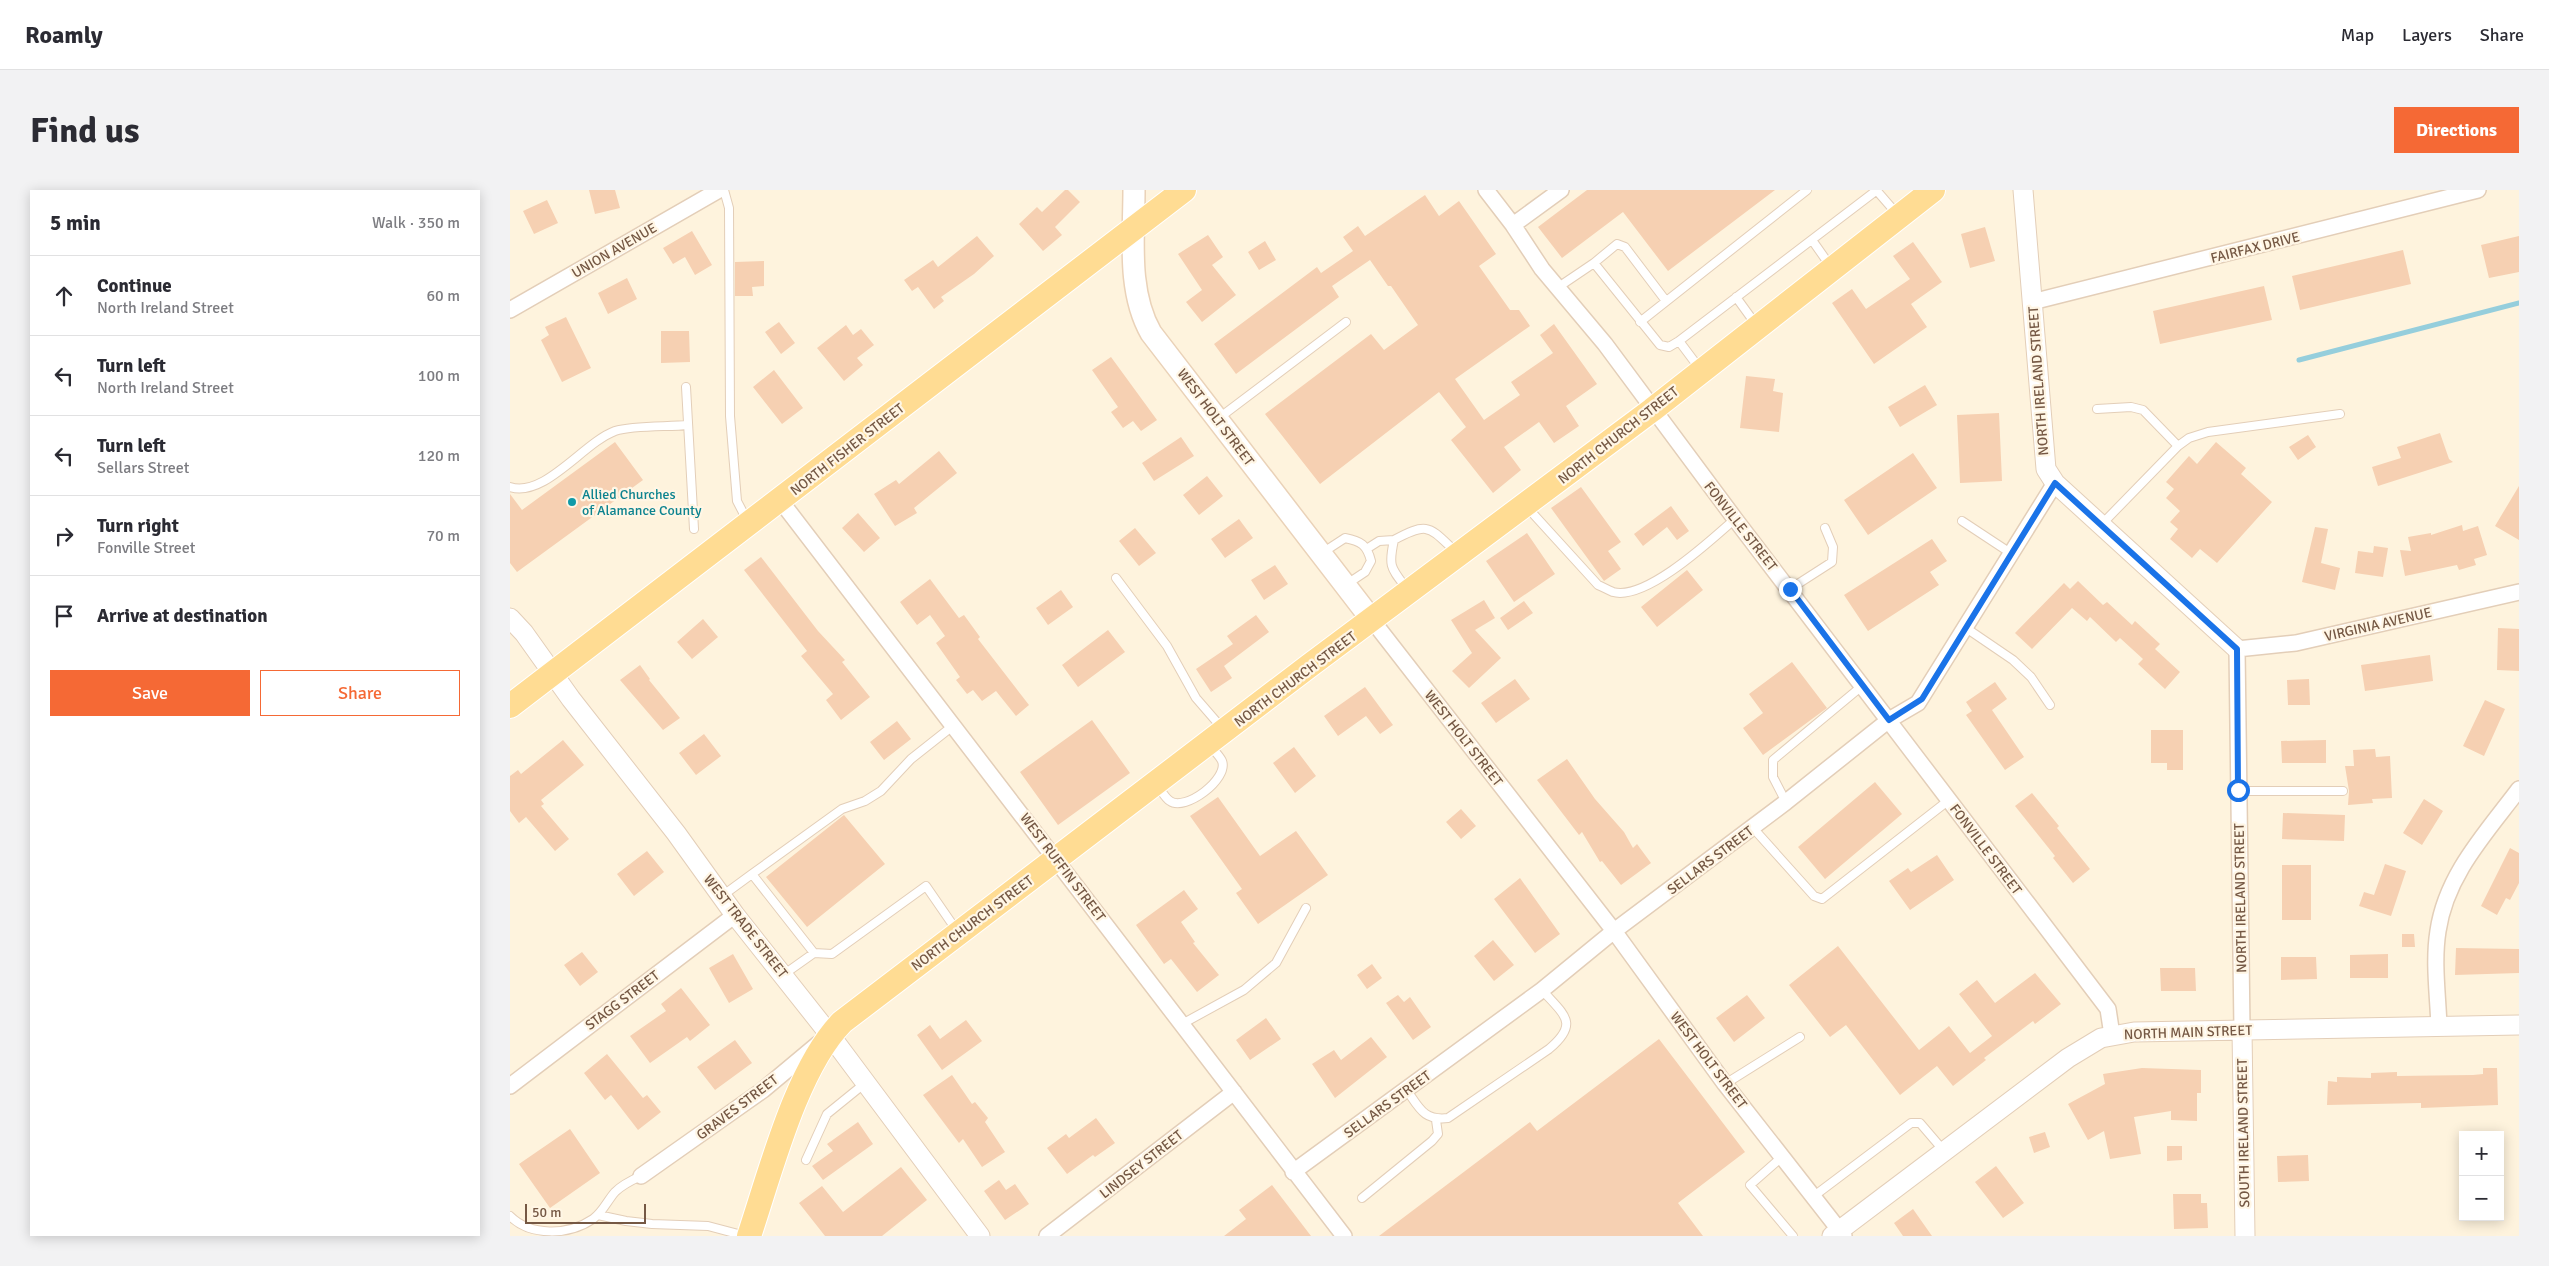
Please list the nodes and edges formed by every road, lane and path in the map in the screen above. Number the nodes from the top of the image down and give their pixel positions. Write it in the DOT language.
graph roads {
  1 [pos="719,190"];
  2 [pos="724,190"];
  3 [pos="1134,190"];
  4 [pos="1184,190"];
  5 [pos="1486,190"];
  6 [pos="1561,190"];
  7 [pos="1807,190"];
  8 [pos="1877,190"];
  9 [pos="1933,190"];
  10 [pos="2023,190"];
  11 [pos="2478,190"];
  12 [pos="1899,216"];
  13 [pos="1513,225"];
  14 [pos="1134,228"];
  15 [pos="1812,240"];
  16 [pos="1594,263"];
  17 [pos="1832,268"];
  18 [pos="1557,288"];
  19 [pos="1736,297"];
  20 [pos="1666,301"];
  21 [pos="2032,302"];
  22 [pos="510,310"];
  23 [pos="1346,322"];
  24 [pos="1640,322"];
  25 [pos="1758,326"];
  26 [pos="1679,341"];
  27 [pos="1701,371"];
  28 [pos="686,387"];
  29 [pos="2097,409"];
  30 [pos="1652,410"];
  31 [pos="2340,414"];
  32 [pos="1217,419"];
  33 [pos="688,425"];
  34 [pos="2178,446"];
  35 [pos="2055,483"];
  36 [pos="510,487"];
  37 [pos="780,500"];
  38 [pos="1526,506"];
  39 [pos="1735,519"];
  40 [pos="1962,521"];
  41 [pos="749,523"];
  42 [pos="2100,525"];
  43 [pos="1826,528"];
  44 [pos="694,529"];
  45 [pos="1394,540"];
  46 [pos="1368,548"];
  47 [pos="1320,554"];
  48 [pos="2012,554"];
  49 [pos="1460,556"];
  50 [pos="1116,578"];
  51 [pos="1344,586"];
  52 [pos="1790,589"];
  53 [pos="1410,592"];
  54 [pos="2519,592"];
  55 [pos="510,618"];
  56 [pos="1372,620"];
  57 [pos="1966,628"];
  58 [pos="2237,649"];
  59 [pos="554,672"];
  60 [pos="1862,686"];
  61 [pos="2050,705"];
  62 [pos="510,706"];
  63 [pos="1889,720"];
  64 [pos="954,725"];
  65 [pos="1217,738"];
  66 [pos="1156,784"];
  67 [pos="2519,789"];
  68 [pos="2238,790"];
  69 [pos="2343,791"];
  70 [pos="1949,800"];
  71 [pos="1786,802"];
  72 [pos="1753,828"];
  73 [pos="1057,858"];
  74 [pos="752,874"];
  75 [pos="722,896"];
  76 [pos="1306,908"];
  77 [pos="735,915"];
  78 [pos="1614,931"];
  79 [pos="958,933"];
  80 [pos="814,953"];
  81 [pos="784,975"];
  82 [pos="1542,990"];
  83 [pos="1182,1024"];
  84 [pos="2519,1025"];
  85 [pos="2439,1027"];
  86 [pos="2242,1030"];
  87 [pos="830,1035"];
  88 [pos="2112,1035"];
  89 [pos="1800,1037"];
  90 [pos="864,1084"];
  91 [pos="1725,1084"];
  92 [pos="510,1086"];
  93 [pos="1406,1089"];
  94 [pos="1234,1092"];
  95 [pos="1436,1120"];
  96 [pos="1944,1152"];
  97 [pos="1783,1156"];
  98 [pos="806,1160"];
  99 [pos="1293,1172"];
  100 [pos="641,1176"];
  101 [pos="1814,1196"];
  102 [pos="1362,1198"];
  103 [pos="598,1215"];
  104 [pos="510,1216"];
  105 [pos="1839,1234"];
  106 [pos="747,1236"];
  107 [pos="980,1236"];
  108 [pos="1047,1236"];
  109 [pos="1344,1236"];
  110 [pos="1793,1236"];
  111 [pos="2245,1236"];
  1 -- 22 [label="street, UNION AVENUE"];
  2 -- 41 [label="lane"];
  3 -- 14 [label="main road, WEST HOLT STREET"];
  4 -- 14 [label="main road, NORTH FISHER STREET"];
  5 -- 13 [label="street, FONVILLE STREET"];
  6 -- 13 [label="street"];
  7 -- 20 [label="lane"];
  8 -- 12 [label="lane"];
  8 -- 15 [label="lane"];
  9 -- 12 [label="main road, NORTH CHURCH STREET"];
  10 -- 21 [label="street, NORTH IRELAND STREET"];
  11 -- 21 [label="street, FAIRFAX DRIVE"];
  12 -- 17 [label="main road, NORTH CHURCH STREET"];
  13 -- 18 [label="street, FONVILLE STREET"];
  14 -- 32 [label="main road, WEST HOLT STREET"];
  14 -- 37 [label="main road, NORTH FISHER STREET"];
  15 -- 17 [label="lane"];
  15 -- 19 [label="lane"];
  16 -- 18 [label="lane"];
  16 -- 20 [label="lane"];
  16 -- 24 [label="lane"];
  17 -- 25 [label="main road, NORTH CHURCH STREET"];
  18 -- 30 [label="street, FONVILLE STREET"];
  19 -- 25 [label="lane"];
  19 -- 26 [label="lane"];
  20 -- 24 [label="lane"];
  21 -- 35 [label="street, NORTH IRELAND STREET"];
  23 -- 32 [label="lane"];
  24 -- 26 [label="lane"];
  25 -- 27 [label="main road, NORTH CHURCH STREET"];
  26 -- 27 [label="lane"];
  27 -- 30 [label="main road, NORTH CHURCH STREET"];
  28 -- 33 [label="lane"];
  29 -- 34 [label="lane"];
  30 -- 38 [label="main road, NORTH CHURCH STREET"];
  30 -- 39 [label="street, FONVILLE STREET"];
  31 -- 34 [label="lane"];
  32 -- 47 [label="main road, WEST HOLT STREET"];
  33 -- 36 [label="lane"];
  33 -- 44 [label="lane"];
  34 -- 42 [label="lane"];
  35 -- 42 [label="street, NORTH IRELAND STREET"];
  35 -- 48 [label="street, SELLARS STREET"];
  37 -- 41 [label="main road, NORTH FISHER STREET"];
  37 -- 64 [label="street, WEST RUFFIN STREET"];
  38 -- 39 [label="lane"];
  38 -- 49 [label="main road, NORTH CHURCH STREET"];
  39 -- 52 [label="street, FONVILLE STREET"];
  40 -- 48 [label="lane"];
  41 -- 59 [label="main road, NORTH FISHER STREET"];
  42 -- 58 [label="street, NORTH IRELAND STREET"];
  43 -- 52 [label="lane"];
  45 -- 46 [label="lane"];
  45 -- 49 [label="lane"];
  45 -- 53 [label="lane"];
  46 -- 47 [label="lane"];
  46 -- 51 [label="lane"];
  47 -- 51 [label="main road, WEST HOLT STREET"];
  48 -- 57 [label="street, SELLARS STREET"];
  49 -- 53 [label="main road, NORTH CHURCH STREET"];
  50 -- 65 [label="lane"];
  51 -- 56 [label="main road, WEST HOLT STREET"];
  52 -- 60 [label="street, FONVILLE STREET"];
  53 -- 56 [label="main road, NORTH CHURCH STREET"];
  54 -- 58 [label="street, VIRGINIA AVENUE"];
  55 -- 59 [label="street, WEST TRADE STREET"];
  56 -- 65 [label="main road, NORTH CHURCH STREET"];
  56 -- 78 [label="street, WEST HOLT STREET"];
  57 -- 61 [label="lane"];
  57 -- 63 [label="street, SELLARS STREET"];
  58 -- 68 [label="street, NORTH IRELAND STREET"];
  59 -- 62 [label="main road, NORTH FISHER STREET"];
  59 -- 75 [label="street, WEST TRADE STREET"];
  60 -- 63 [label="street, FONVILLE STREET"];
  60 -- 71 [label="lane"];
  63 -- 70 [label="street, FONVILLE STREET"];
  63 -- 71 [label="street, SELLARS STREET"];
  64 -- 73 [label="street, WEST RUFFIN STREET"];
  64 -- 74 [label="lane"];
  65 -- 66 [label="main road, NORTH CHURCH STREET"];
  65 -- 66 [label="lane"];
  66 -- 73 [label="main road, NORTH CHURCH STREET"];
  67 -- 85 [label="street"];
  68 -- 69 [label="lane"];
  68 -- 86 [label="street, NORTH IRELAND STREET"];
  70 -- 72 [label="lane"];
  70 -- 88 [label="street, FONVILLE STREET"];
  71 -- 72 [label="street, SELLARS STREET"];
  72 -- 78 [label="street, SELLARS STREET"];
  73 -- 79 [label="main road, NORTH CHURCH STREET"];
  73 -- 83 [label="street, WEST RUFFIN STREET"];
  74 -- 75 [label="lane"];
  74 -- 80 [label="lane"];
  75 -- 77 [label="street, WEST TRADE STREET"];
  76 -- 83 [label="lane"];
  77 -- 81 [label="street, WEST TRADE STREET"];
  77 -- 92 [label="street, STAGG STREET"];
  78 -- 82 [label="street, SELLARS STREET"];
  78 -- 91 [label="street, WEST HOLT STREET"];
  79 -- 80 [label="lane"];
  79 -- 87 [label="main road, NORTH CHURCH STREET"];
  80 -- 81 [label="lane"];
  81 -- 87 [label="street, WEST TRADE STREET"];
  82 -- 93 [label="street, SELLARS STREET"];
  82 -- 95 [label="lane"];
  83 -- 94 [label="street, WEST RUFFIN STREET"];
  84 -- 85 [label="street, NORTH MAIN STREET"];
  85 -- 86 [label="street, NORTH MAIN STREET"];
  86 -- 88 [label="street, NORTH MAIN STREET"];
  86 -- 111 [label="street, SOUTH IRELAND STREET"];
  87 -- 90 [label="street, WEST TRADE STREET"];
  87 -- 100 [label="street, GRAVES STREET"];
  87 -- 106 [label="main road, NORTH CHURCH STREET"];
  88 -- 96 [label="street, NORTH MAIN STREET"];
  89 -- 91 [label="lane"];
  90 -- 98 [label="lane"];
  90 -- 107 [label="street, WEST TRADE STREET"];
  91 -- 97 [label="street, WEST HOLT STREET"];
  93 -- 95 [label="lane"];
  93 -- 99 [label="street, SELLARS STREET"];
  94 -- 99 [label="street, WEST RUFFIN STREET"];
  94 -- 108 [label="street, LINDSEY STREET"];
  95 -- 102 [label="lane"];
  96 -- 101 [label="lane"];
  96 -- 105 [label="street, NORTH MAIN STREET"];
  97 -- 101 [label="street, WEST HOLT STREET"];
  97 -- 110 [label="lane"];
  99 -- 109 [label="street, WEST RUFFIN STREET"];
  100 -- 103 [label="lane"];
  101 -- 105 [label="street, WEST HOLT STREET"];
  103 -- 104 [label="lane"];
  103 -- 106 [label="lane"];
}
